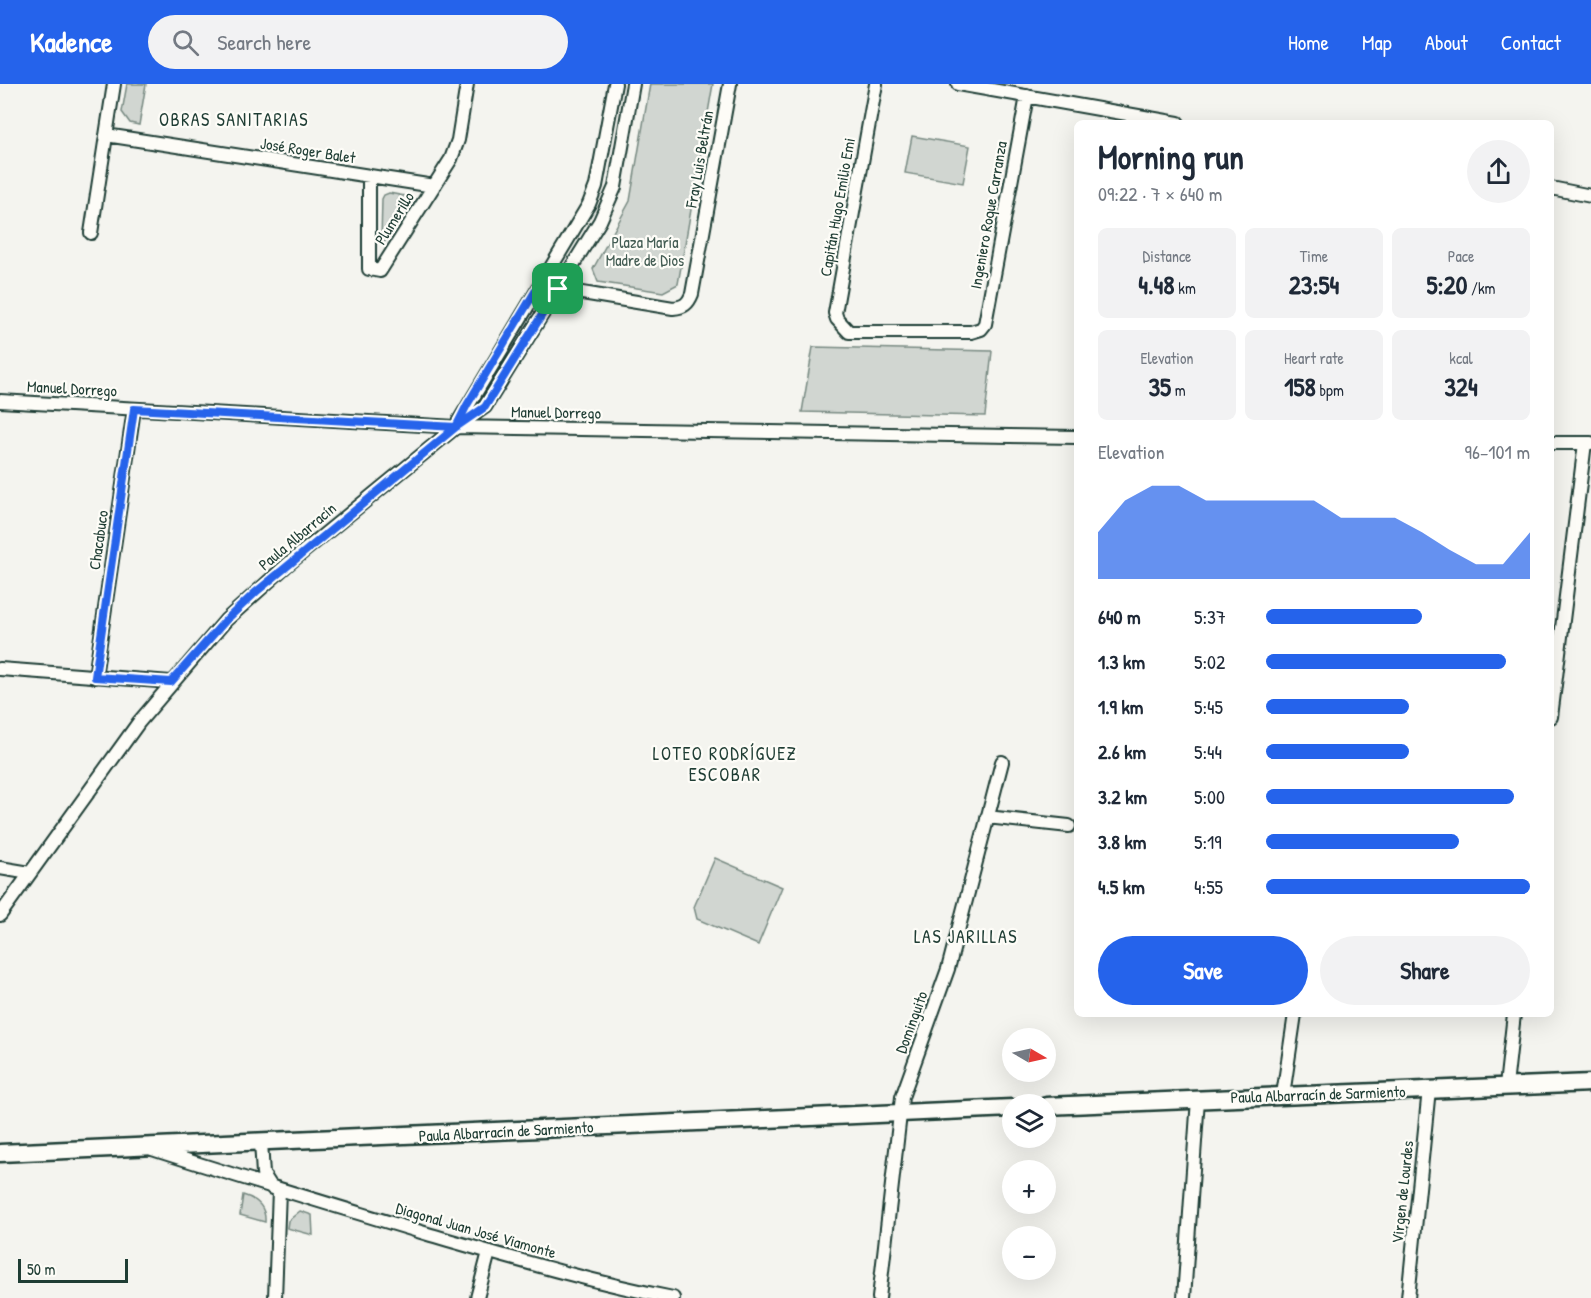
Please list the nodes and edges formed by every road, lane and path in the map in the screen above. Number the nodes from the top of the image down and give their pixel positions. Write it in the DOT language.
graph roads {
  1 [pos="114,84"];
  2 [pos="467,84"];
  3 [pos="615,84"];
  4 [pos="633,84"];
  5 [pos="729,84"];
  6 [pos="876,84"];
  7 [pos="958,84"];
  8 [pos="1027,96"];
  9 [pos="1154,120"];
  10 [pos="106,135"];
  11 [pos="369,176"];
  12 [pos="434,186"];
  13 [pos="1554,189"];
  14 [pos="1591,196"];
  15 [pos="91,232"];
  16 [pos="539,285"];
  17 [pos="558,289"];
  18 [pos="971,332"];
  19 [pos="0,401"];
  20 [pos="134,409"];
  21 [pos="456,427"];
  22 [pos="1074,436"];
  23 [pos="1554,443"];
  24 [pos="1588,443"];
  25 [pos="0,669"];
  26 [pos="95,677"];
  27 [pos="171,682"];
  28 [pos="1554,695"];
  29 [pos="1002,762"];
  30 [pos="987,817"];
  31 [pos="1069,826"];
  32 [pos="0,868"];
  33 [pos="30,873"];
  34 [pos="0,915"];
  35 [pos="1295,1017"];
  36 [pos="1514,1017"];
  37 [pos="1591,1083"];
  38 [pos="1506,1086"];
  39 [pos="1429,1089"];
  40 [pos="1283,1095"];
  41 [pos="1198,1099"];
  42 [pos="1056,1106"];
  43 [pos="1002,1108"];
  44 [pos="900,1113"];
  45 [pos="261,1142"];
  46 [pos="145,1147"];
  47 [pos="0,1153"];
  48 [pos="275,1189"];
  49 [pos="489,1252"];
  50 [pos="274,1298"];
  51 [pos="477,1298"];
  52 [pos="673,1298"];
  53 [pos="879,1298"];
  54 [pos="1184,1298"];
  55 [pos="1408,1298"];
  1 -- 10 [label="street"];
  2 -- 12 [label="street, Plumerillo"];
  3 -- 16 [label="street, Paula Albarracín"];
  4 -- 17 [label="street, Paula Albarracín"];
  5 -- 17 [label="street, Fray Luis Beltrán"];
  6 -- 18 [label="street, Capitán Hugo Emilio Emi"];
  7 -- 8 [label="street"];
  8 -- 9 [label="street"];
  8 -- 18 [label="street, Ingeniero Roque Carranza"];
  10 -- 11 [label="street, José Roger Balet"];
  10 -- 15 [label="street"];
  11 -- 12 [label="street, José Roger Balet"];
  11 -- 12 [label="street, Plumerillo"];
  13 -- 14 [label="street"];
  16 -- 17 [label="street, Fray Luis Beltrán"];
  16 -- 21 [label="street, Paula Albarracín"];
  17 -- 21 [label="street, Paula Albarracín"];
  19 -- 20 [label="street, Manuel Dorrego"];
  20 -- 21 [label="street, Manuel Dorrego"];
  20 -- 26 [label="street, Chacabuco"];
  21 -- 22 [label="street, Manuel Dorrego"];
  21 -- 27 [label="street, Paula Albarracín"];
  23 -- 24 [label="street"];
  24 -- 28 [label="street"];
  25 -- 26 [label="street"];
  26 -- 27 [label="street"];
  27 -- 33 [label="street, Paula Albarracín"];
  29 -- 30 [label="street, Dominguito"];
  30 -- 31 [label="street"];
  30 -- 44 [label="street, Dominguito"];
  32 -- 33 [label="street"];
  33 -- 34 [label="street, Paula Albarracín"];
  35 -- 40 [label="street"];
  36 -- 38 [label="street"];
  37 -- 38 [label="main road, Paula Albarracín de Sarmiento"];
  38 -- 39 [label="main road, Paula Albarracín de Sarmiento"];
  39 -- 40 [label="main road, Paula Albarracín de Sarmiento"];
  39 -- 55 [label="street, Virgen de Lourdes"];
  40 -- 41 [label="main road, Paula Albarracín de Sarmiento"];
  41 -- 42 [label="main road, Paula Albarracín de Sarmiento"];
  41 -- 54 [label="street"];
  43 -- 44 [label="main road, Paula Albarracín de Sarmiento"];
  44 -- 45 [label="main road, Paula Albarracín de Sarmiento"];
  44 -- 53 [label="street, Dominguito"];
  45 -- 46 [label="main road, Paula Albarracín de Sarmiento"];
  45 -- 48 [label="street"];
  46 -- 47 [label="main road, Paula Albarracín de Sarmiento"];
  46 -- 48 [label="street, Diagonal Juan José Viamonte"];
  48 -- 49 [label="street, Diagonal Juan José Viamonte"];
  48 -- 50 [label="street"];
  49 -- 51 [label="street"];
  49 -- 52 [label="street, Diagonal Juan José Viamonte"];
}
